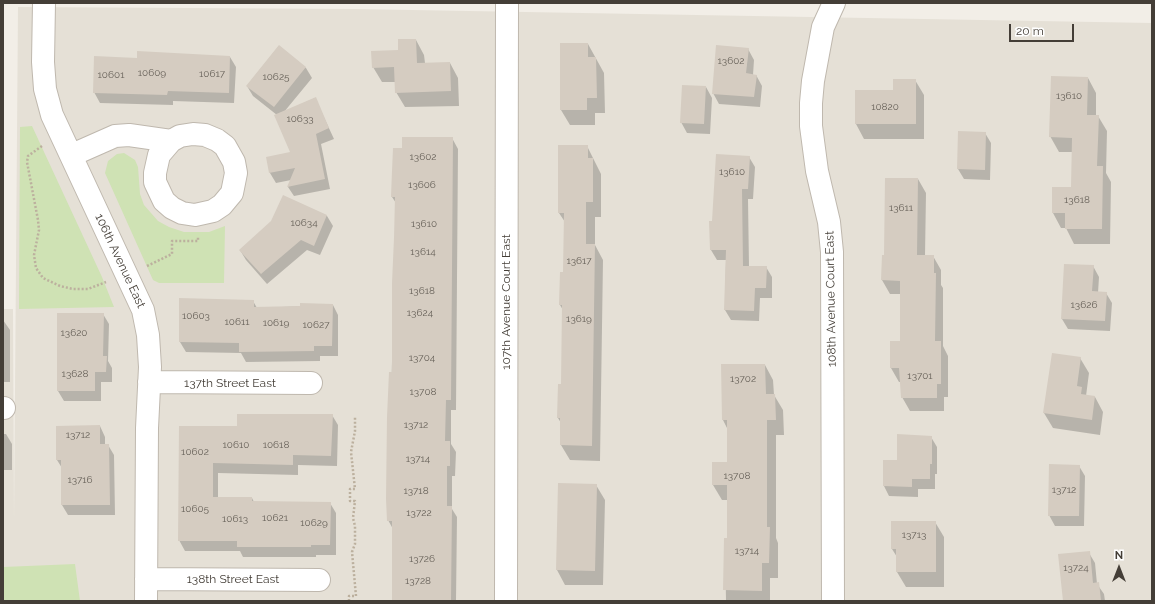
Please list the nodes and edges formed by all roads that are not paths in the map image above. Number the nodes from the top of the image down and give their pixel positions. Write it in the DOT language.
graph roads {
  1 [pos="44,3"];
  2 [pos="507,3"];
  3 [pos="834,3"];
  4 [pos="171,141"];
  5 [pos="72,155"];
  6 [pos="149,382"];
  7 [pos="311,383"];
  8 [pos="146,579"];
  9 [pos="319,580"];
  10 [pos="146,601"];
  11 [pos="506,601"];
  12 [pos="833,601"];
  1 -- 5 [label="street, 106th Avenue East"];
  2 -- 11 [label="street, 107th Avenue Court East"];
  3 -- 12 [label="street, 108th Avenue Court East"];
  4 -- 5 [label="street"];
  5 -- 6 [label="street, 106th Avenue East"];
  6 -- 7 [label="street, 137th Street East"];
  6 -- 8 [label="street, 106th Avenue East"];
  8 -- 9 [label="street, 138th Street East"];
  8 -- 10 [label="street, 106th Avenue East"];
}
